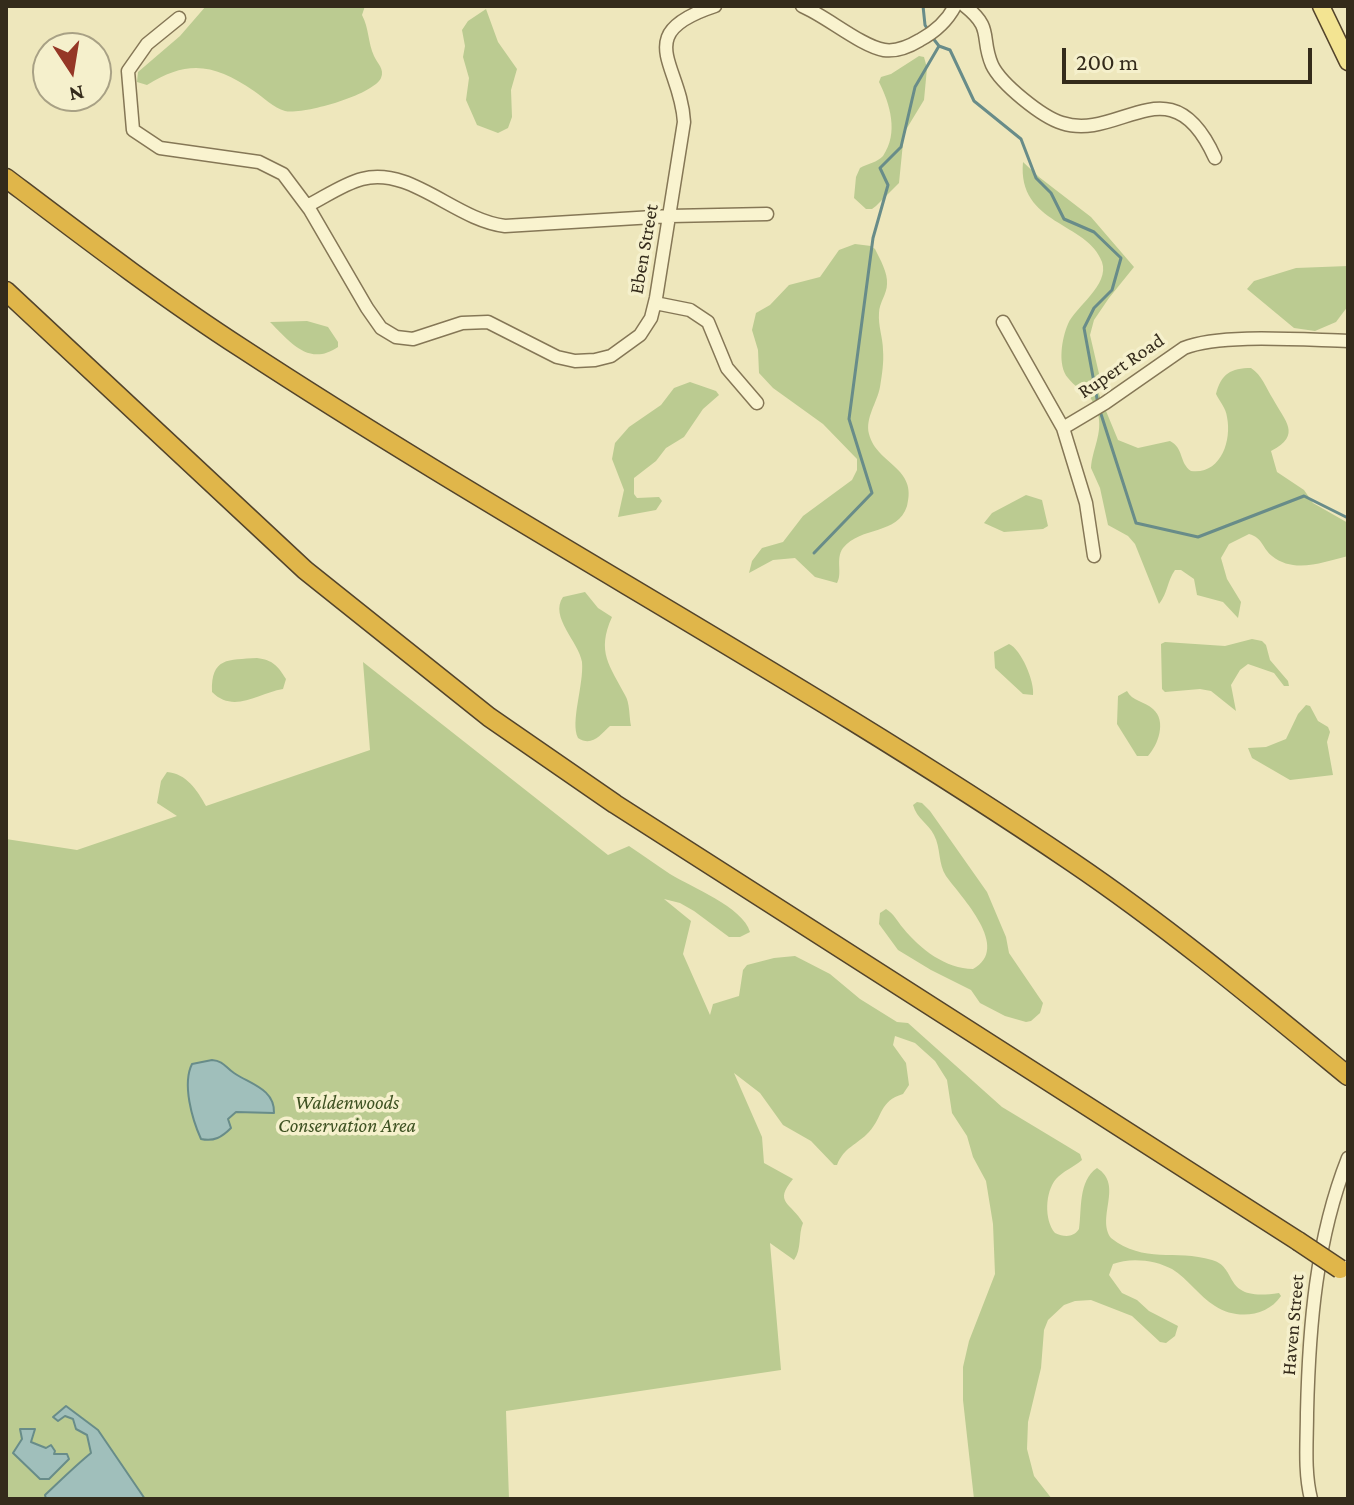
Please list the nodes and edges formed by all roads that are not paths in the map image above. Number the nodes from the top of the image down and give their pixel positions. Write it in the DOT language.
graph roads {
  1 [pos="715,6"];
  2 [pos="802,6"];
  3 [pos="955,6"];
  4 [pos="965,6"];
  5 [pos="1321,6"];
  6 [pos="179,18"];
  7 [pos="1348,62"];
  8 [pos="1215,158"];
  9 [pos="6,178"];
  10 [pos="307,206"];
  11 [pos="767,214"];
  12 [pos="670,216"];
  13 [pos="6,291"];
  14 [pos="655,303"];
  15 [pos="1003,322"];
  16 [pos="1348,341"];
  17 [pos="757,403"];
  18 [pos="1063,428"];
  19 [pos="1094,556"];
  20 [pos="1348,1076"];
  21 [pos="1348,1158"];
  22 [pos="1344,1272"];
  23 [pos="1311,1499"];
  1 -- 12 [label="street, Eben Street"];
  2 -- 3 [label="street"];
  4 -- 8 [label="street"];
  5 -- 7 [label="main road"];
  6 -- 10 [label="street, Eben Street"];
  9 -- 20 [label="highway"];
  10 -- 12 [label="street"];
  10 -- 14 [label="street, Eben Street"];
  11 -- 12 [label="street"];
  12 -- 14 [label="street, Eben Street"];
  13 -- 22 [label="highway, bridge"];
  14 -- 17 [label="street"];
  15 -- 18 [label="street"];
  16 -- 18 [label="street, Rupert Road"];
  18 -- 19 [label="street"];
  21 -- 23 [label="street, Haven Street"];
}
